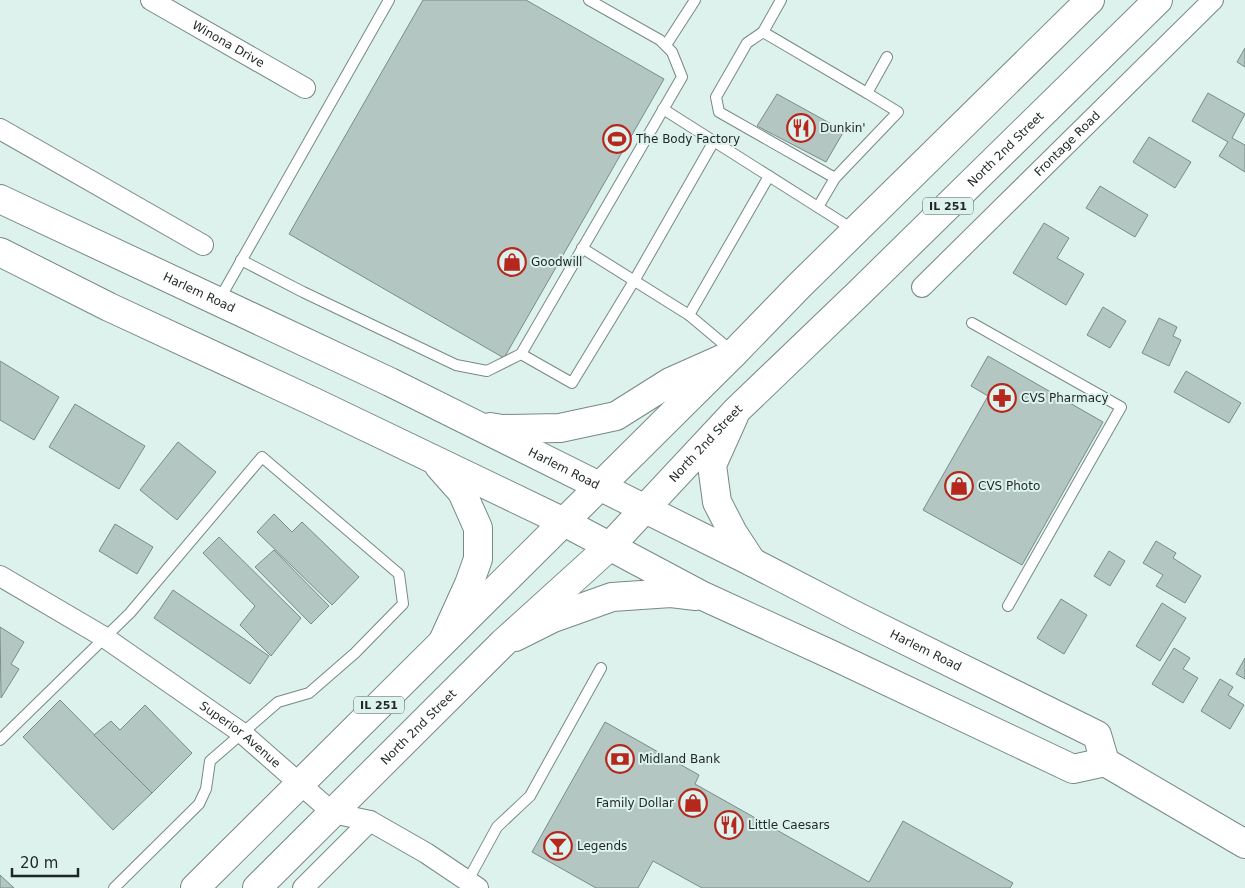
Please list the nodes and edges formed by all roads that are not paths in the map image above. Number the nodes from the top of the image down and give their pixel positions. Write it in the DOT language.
graph roads {
  1 [pos="151,0"];
  2 [pos="389,0"];
  3 [pos="589,0"];
  4 [pos="695,0"];
  5 [pos="781,0"];
  6 [pos="1090,0"];
  7 [pos="1158,0"];
  8 [pos="1213,0"];
  9 [pos="763,32"];
  10 [pos="666,46"];
  11 [pos="886,57"];
  12 [pos="305,88"];
  13 [pos="867,93"];
  14 [pos="663,109"];
  15 [pos="0,128"];
  16 [pos="714,141"];
  17 [pos="769,176"];
  18 [pos="834,178"];
  19 [pos="0,198"];
  20 [pos="818,207"];
  21 [pos="855,231"];
  22 [pos="203,245"];
  23 [pos="582,248"];
  24 [pos="0,252"];
  25 [pos="241,260"];
  26 [pos="634,281"];
  27 [pos="922,287"];
  28 [pos="219,301"];
  29 [pos="689,315"];
  30 [pos="972,323"];
  31 [pos="734,353"];
  32 [pos="521,354"];
  33 [pos="737,410"];
  34 [pos="478,425"];
  35 [pos="432,458"];
  36 [pos="599,486"];
  37 [pos="644,510"];
  38 [pos="564,522"];
  39 [pos="610,546"];
  40 [pos="752,562"];
  41 [pos="0,576"];
  42 [pos="703,596"];
  43 [pos="1008,606"];
  44 [pos="104,637"];
  45 [pos="444,640"];
  46 [pos="504,642"];
  47 [pos="601,668"];
  48 [pos="242,733"];
  49 [pos="0,740"];
  50 [pos="1105,762"];
  51 [pos="300,785"];
  52 [pos="333,812"];
  53 [pos="370,821"];
  54 [pos="1245,844"];
  55 [pos="472,885"];
  56 [pos="114,888"];
  57 [pos="195,888"];
  58 [pos="257,888"];
  59 [pos="304,888"];
  1 -- 12 [label="street, Winona Drive"];
  2 -- 25 [label="lane"];
  3 -- 10 [label="lane"];
  4 -- 10 [label="lane"];
  5 -- 9 [label="lane"];
  6 -- 21 [label="main road, IL 251"];
  7 -- 33 [label="main road, North 2nd Street / IL 251"];
  8 -- 27 [label="street, Frontage Road"];
  9 -- 13 [label="lane"];
  9 -- 18 [label="lane"];
  10 -- 14 [label="lane"];
  11 -- 13 [label="lane"];
  13 -- 18 [label="lane"];
  14 -- 16 [label="lane"];
  14 -- 23 [label="lane"];
  15 -- 22 [label="street"];
  16 -- 17 [label="lane"];
  16 -- 26 [label="lane"];
  17 -- 20 [label="lane"];
  17 -- 29 [label="lane"];
  18 -- 20 [label="lane"];
  19 -- 28 [label="main road, Harlem Road"];
  20 -- 21 [label="lane"];
  21 -- 31 [label="main road, IL 251"];
  23 -- 26 [label="lane"];
  23 -- 32 [label="lane"];
  24 -- 35 [label="main road"];
  25 -- 28 [label="lane"];
  25 -- 32 [label="lane"];
  26 -- 29 [label="lane"];
  26 -- 32 [label="lane"];
  28 -- 34 [label="main road, Harlem Road"];
  29 -- 31 [label="lane"];
  30 -- 43 [label="lane"];
  31 -- 34 [label="main road"];
  31 -- 36 [label="main road, IL 251"];
  33 -- 37 [label="main road, North 2nd Street / IL 251"];
  33 -- 40 [label="main road"];
  34 -- 36 [label="main road, Harlem Road"];
  35 -- 38 [label="main road"];
  35 -- 45 [label="main road"];
  36 -- 37 [label="main road, Harlem Road"];
  36 -- 38 [label="main road, IL 251"];
  37 -- 39 [label="main road, North 2nd Street / IL 251"];
  37 -- 40 [label="main road, Harlem Road"];
  38 -- 39 [label="main road"];
  38 -- 45 [label="main road, IL 251"];
  39 -- 42 [label="main road"];
  39 -- 46 [label="main road, North 2nd Street / IL 251"];
  40 -- 50 [label="main road, Harlem Road"];
  41 -- 44 [label="street, Superior Avenue"];
  42 -- 46 [label="main road"];
  42 -- 50 [label="main road"];
  44 -- 48 [label="street, Superior Avenue"];
  44 -- 48 [label="lane"];
  44 -- 49 [label="lane"];
  45 -- 51 [label="main road, IL 251"];
  46 -- 52 [label="main road, North 2nd Street / IL 251"];
  47 -- 55 [label="lane"];
  48 -- 51 [label="street, Superior Avenue"];
  48 -- 56 [label="lane"];
  50 -- 54 [label="main road"];
  51 -- 52 [label="street, Superior Avenue"];
  51 -- 57 [label="main road, IL 251"];
  52 -- 53 [label="street, Superior Avenue"];
  52 -- 58 [label="main road, North 2nd Street / IL 251"];
  53 -- 55 [label="street, Superior Avenue"];
  53 -- 59 [label="street"];
}
